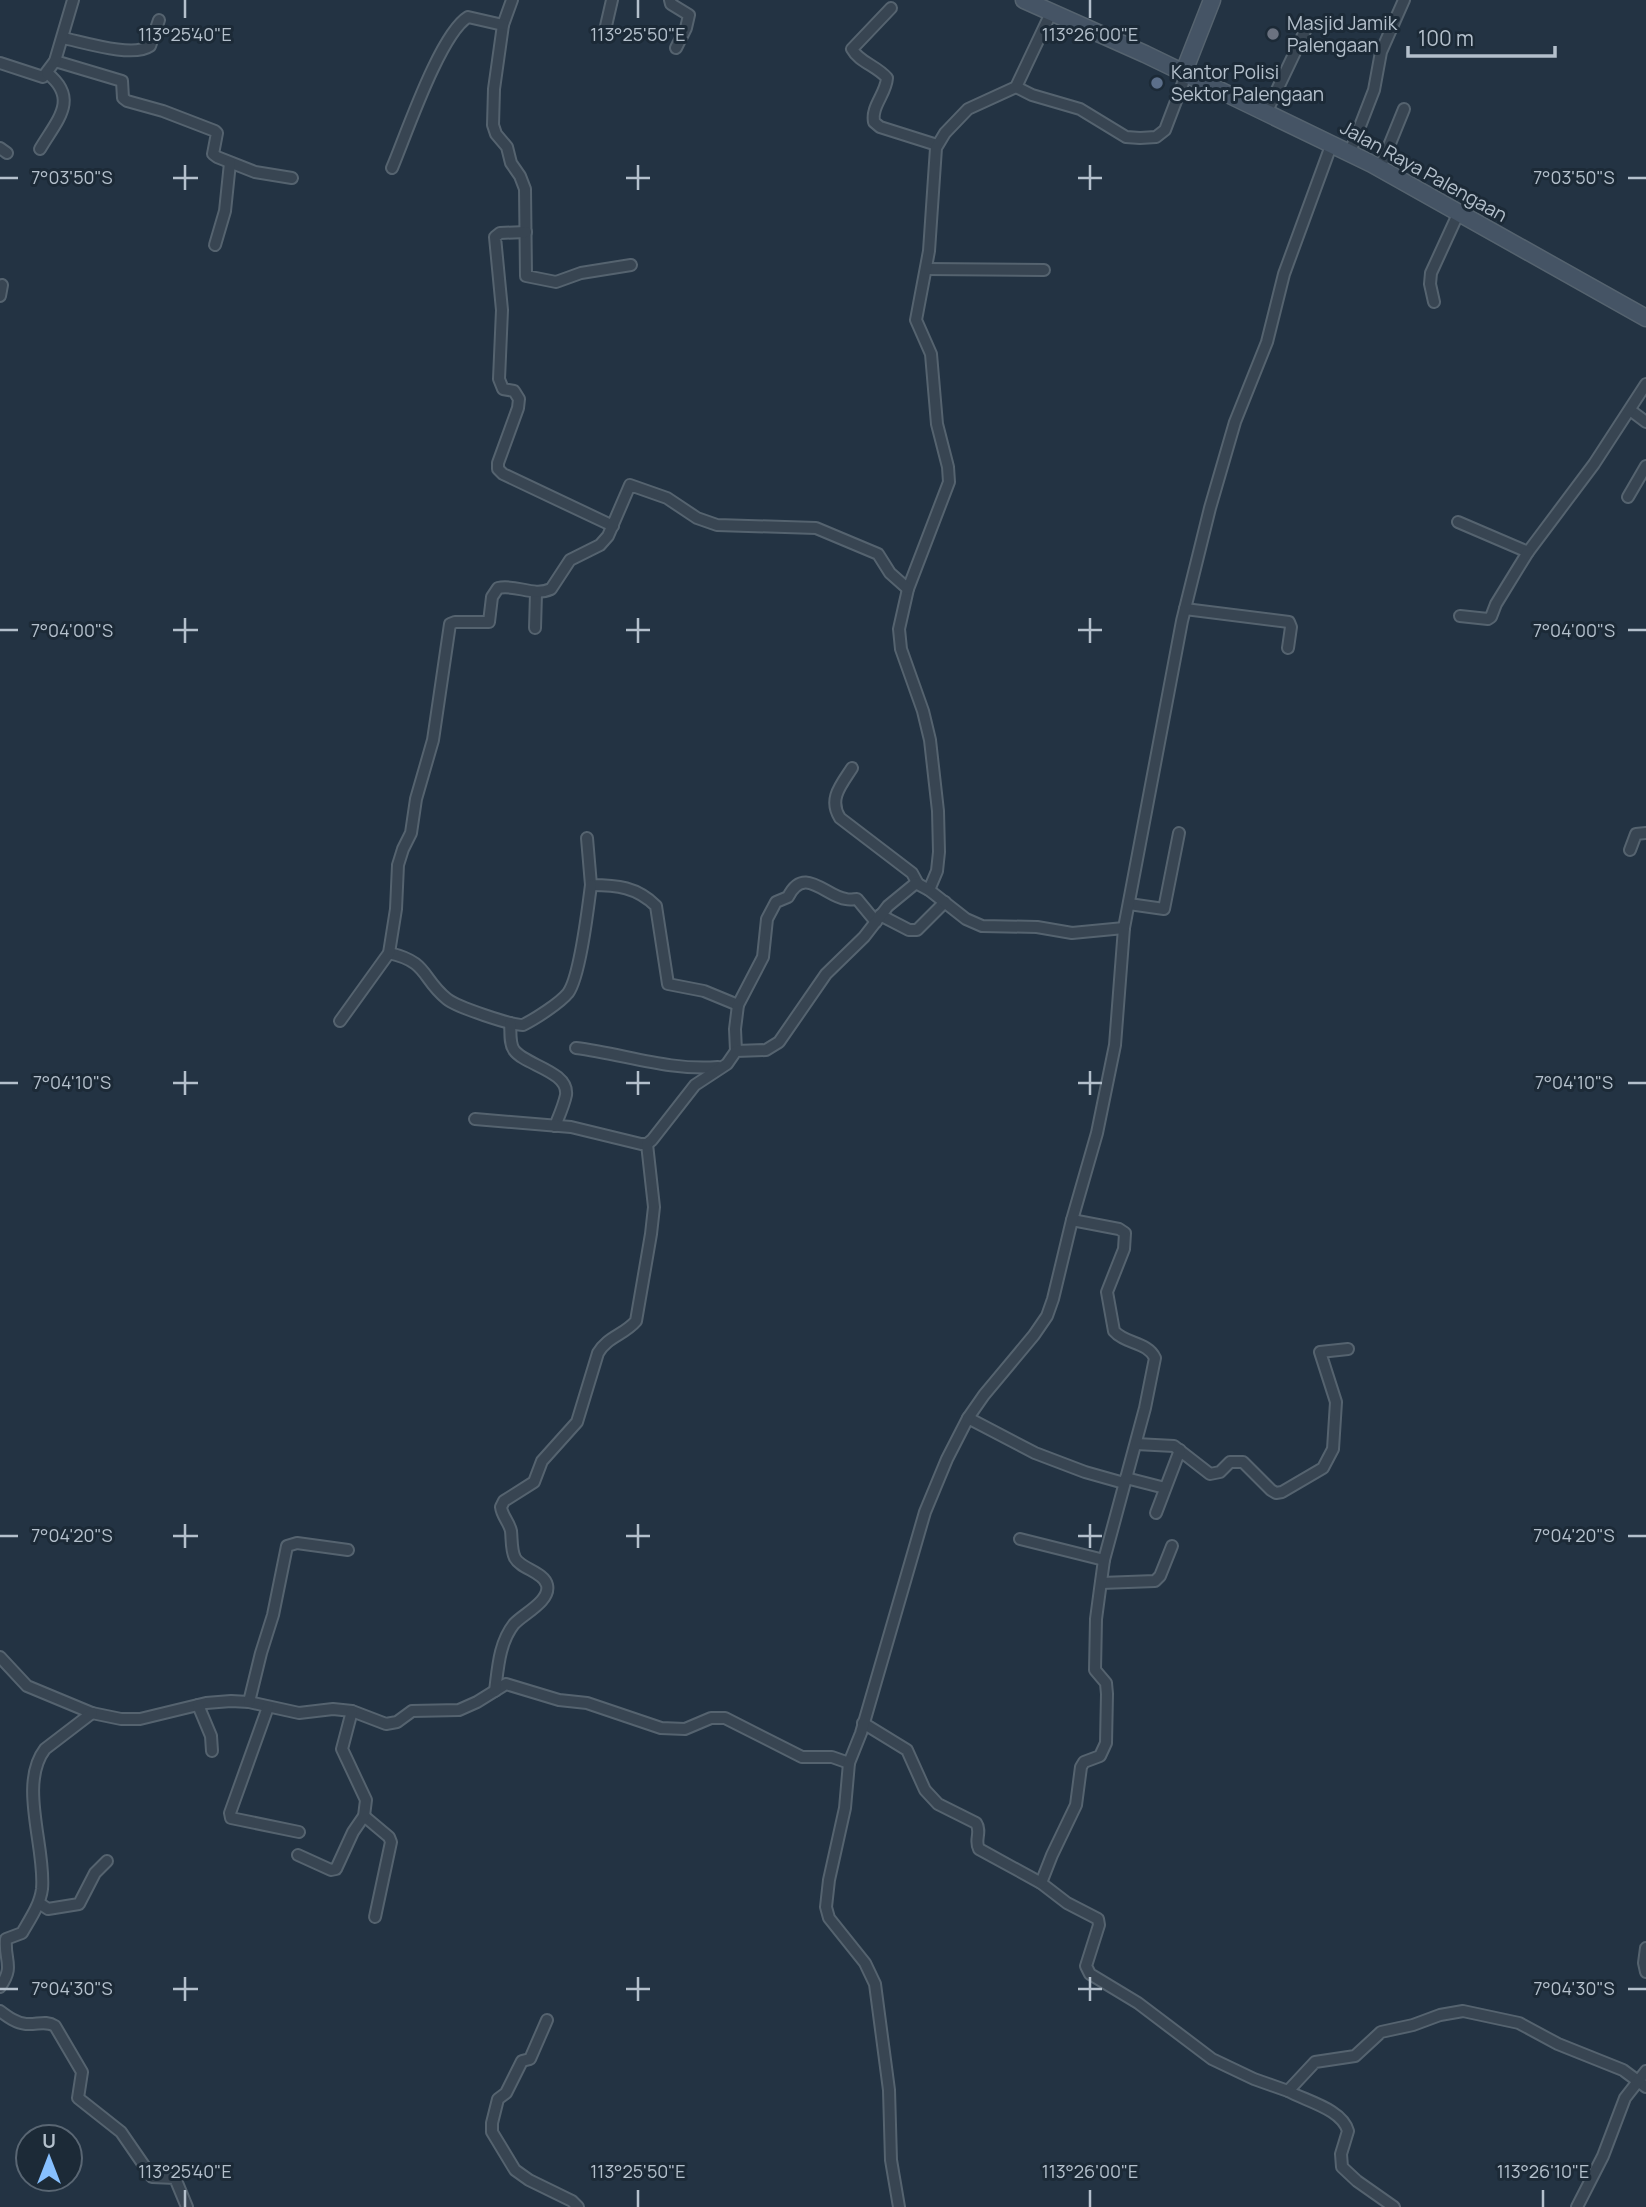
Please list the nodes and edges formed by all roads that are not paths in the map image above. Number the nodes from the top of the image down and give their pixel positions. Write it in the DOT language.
graph roads {
  1 [pos="73,0"];
  2 [pos="512,0"];
  3 [pos="612,0"];
  4 [pos="670,0"];
  5 [pos="1024,0"];
  6 [pos="1212,0"];
  7 [pos="1404,0"];
  8 [pos="891,8"];
  9 [pos="1051,13"];
  10 [pos="159,20"];
  11 [pos="503,26"];
  12 [pos="606,26"];
  13 [pos="1306,29"];
  14 [pos="62,38"];
  15 [pos="676,48"];
  16 [pos="55,61"];
  17 [pos="0,63"];
  18 [pos="47,73"];
  19 [pos="1185,74"];
  20 [pos="1016,88"];
  21 [pos="1404,109"];
  22 [pos="1266,113"];
  23 [pos="1332,144"];
  24 [pos="937,145"];
  25 [pos="40,149"];
  26 [pos="1350,152"];
  27 [pos="230,163"];
  28 [pos="392,168"];
  29 [pos="1385,170"];
  30 [pos="292,178"];
  31 [pos="1459,212"];
  32 [pos="526,232"];
  33 [pos="215,245"];
  34 [pos="631,265"];
  35 [pos="926,269"];
  36 [pos="1044,270"];
  37 [pos="1434,302"];
  38 [pos="1646,318"];
  39 [pos="1646,384"];
  40 [pos="1630,410"];
  41 [pos="1646,422"];
  42 [pos="1646,466"];
  43 [pos="1628,497"];
  44 [pos="1458,522"];
  45 [pos="614,526"];
  46 [pos="1528,552"];
  47 [pos="908,589"];
  48 [pos="536,593"];
  49 [pos="1185,609"];
  50 [pos="1460,616"];
  51 [pos="535,628"];
  52 [pos="1287,648"];
  53 [pos="852,768"];
  54 [pos="1179,833"];
  55 [pos="1646,833"];
  56 [pos="587,838"];
  57 [pos="1630,850"];
  58 [pos="918,884"];
  59 [pos="592,885"];
  60 [pos="929,890"];
  61 [pos="945,902"];
  62 [pos="1129,904"];
  63 [pos="878,919"];
  64 [pos="1124,928"];
  65 [pos="389,953"];
  66 [pos="738,1004"];
  67 [pos="340,1021"];
  68 [pos="510,1023"];
  69 [pos="576,1048"];
  70 [pos="736,1051"];
  71 [pos="723,1066"];
  72 [pos="475,1119"];
  73 [pos="555,1126"];
  74 [pos="647,1144"];
  75 [pos="1072,1220"];
  76 [pos="1348,1349"];
  77 [pos="968,1418"];
  78 [pos="1136,1444"];
  79 [pos="1180,1450"];
  80 [pos="1125,1481"];
  81 [pos="1165,1488"];
  82 [pos="1156,1513"];
  83 [pos="1020,1539"];
  84 [pos="1172,1546"];
  85 [pos="348,1550"];
  86 [pos="1104,1559"];
  87 [pos="1101,1583"];
  88 [pos="0,1657"];
  89 [pos="495,1690"];
  90 [pos="250,1702"];
  91 [pos="198,1705"];
  92 [pos="268,1707"];
  93 [pos="352,1711"];
  94 [pos="92,1713"];
  95 [pos="863,1723"];
  96 [pos="212,1751"];
  97 [pos="849,1763"];
  98 [pos="364,1816"];
  99 [pos="299,1832"];
  100 [pos="298,1855"];
  101 [pos="107,1861"];
  102 [pos="1041,1883"];
  103 [pos="39,1903"];
  104 [pos="375,1917"];
  105 [pos="1646,1948"];
  106 [pos="1646,1972"];
  107 [pos="0,1987"];
  108 [pos="0,2011"];
  109 [pos="547,2020"];
  110 [pos="1646,2071"];
  111 [pos="1641,2084"];
  112 [pos="1288,2091"];
  113 [pos="187,2207"];
  114 [pos="578,2207"];
  115 [pos="899,2207"];
  116 [pos="1395,2207"];
  117 [pos="1577,2207"];
  1 -- 14 [label="street"];
  2 -- 11 [label="street"];
  3 -- 12 [label="street"];
  4 -- 15 [label="street"];
  5 -- 9 [label="street, Jalan Raya Palengaan"];
  6 -- 19 [label="street"];
  7 -- 26 [label="street"];
  8 -- 24 [label="street"];
  9 -- 19 [label="street, Jalan Raya Palengaan"];
  9 -- 20 [label="street"];
  10 -- 14 [label="street"];
  11 -- 28 [label="street"];
  11 -- 32 [label="street"];
  13 -- 22 [label="street"];
  14 -- 16 [label="street"];
  16 -- 18 [label="street"];
  16 -- 27 [label="street"];
  17 -- 18 [label="street"];
  18 -- 25 [label="street"];
  19 -- 20 [label="street"];
  19 -- 22 [label="street, Jalan Raya Palengaan"];
  20 -- 24 [label="street"];
  21 -- 29 [label="street"];
  22 -- 23 [label="street, Jalan Raya Palengaan"];
  23 -- 26 [label="street, Jalan Raya Palengaan"];
  23 -- 49 [label="street"];
  24 -- 35 [label="street"];
  26 -- 29 [label="street, Jalan Raya Palengaan"];
  27 -- 30 [label="street"];
  27 -- 33 [label="street"];
  29 -- 31 [label="street, Jalan Raya Palengaan"];
  31 -- 37 [label="street"];
  31 -- 38 [label="street, Jalan Raya Palengaan"];
  32 -- 34 [label="street"];
  32 -- 45 [label="street"];
  35 -- 36 [label="street"];
  35 -- 47 [label="street"];
  39 -- 40 [label="street"];
  40 -- 41 [label="street"];
  40 -- 46 [label="street"];
  42 -- 43 [label="street"];
  44 -- 46 [label="street"];
  45 -- 47 [label="street"];
  45 -- 48 [label="street"];
  46 -- 50 [label="street"];
  47 -- 60 [label="street"];
  48 -- 51 [label="street"];
  48 -- 65 [label="street"];
  49 -- 52 [label="street"];
  49 -- 62 [label="street"];
  53 -- 58 [label="street"];
  54 -- 62 [label="street"];
  55 -- 57 [label="street"];
  56 -- 59 [label="street"];
  58 -- 60 [label="street"];
  58 -- 63 [label="street"];
  59 -- 66 [label="street"];
  59 -- 68 [label="street"];
  60 -- 61 [label="street"];
  61 -- 63 [label="street"];
  61 -- 64 [label="street"];
  62 -- 64 [label="street"];
  63 -- 66 [label="street"];
  63 -- 70 [label="street"];
  64 -- 75 [label="street"];
  65 -- 67 [label="street"];
  65 -- 68 [label="street"];
  66 -- 70 [label="street"];
  68 -- 73 [label="street"];
  69 -- 71 [label="street"];
  70 -- 71 [label="street"];
  71 -- 74 [label="street"];
  72 -- 73 [label="street"];
  73 -- 74 [label="street"];
  74 -- 89 [label="street"];
  75 -- 77 [label="street"];
  75 -- 78 [label="street"];
  76 -- 79 [label="street"];
  77 -- 80 [label="street"];
  77 -- 95 [label="street"];
  78 -- 79 [label="street"];
  78 -- 80 [label="street"];
  79 -- 81 [label="street"];
  80 -- 81 [label="street"];
  80 -- 86 [label="street"];
  81 -- 82 [label="street"];
  83 -- 86 [label="street"];
  84 -- 87 [label="street"];
  85 -- 90 [label="street"];
  86 -- 87 [label="street"];
  87 -- 102 [label="street"];
  88 -- 94 [label="street"];
  89 -- 93 [label="street"];
  89 -- 97 [label="street"];
  90 -- 91 [label="street"];
  90 -- 92 [label="street"];
  91 -- 94 [label="street"];
  91 -- 96 [label="street"];
  92 -- 93 [label="street"];
  92 -- 99 [label="street"];
  93 -- 98 [label="street"];
  94 -- 103 [label="street"];
  95 -- 97 [label="street"];
  95 -- 102 [label="street"];
  97 -- 115 [label="street"];
  98 -- 100 [label="street"];
  98 -- 104 [label="street"];
  101 -- 103 [label="street"];
  102 -- 112 [label="street"];
  103 -- 107 [label="street"];
  105 -- 106 [label="street"];
  108 -- 113 [label="street"];
  109 -- 114 [label="street"];
  110 -- 111 [label="street"];
  111 -- 112 [label="street"];
  111 -- 117 [label="street"];
  112 -- 116 [label="street"];
}
